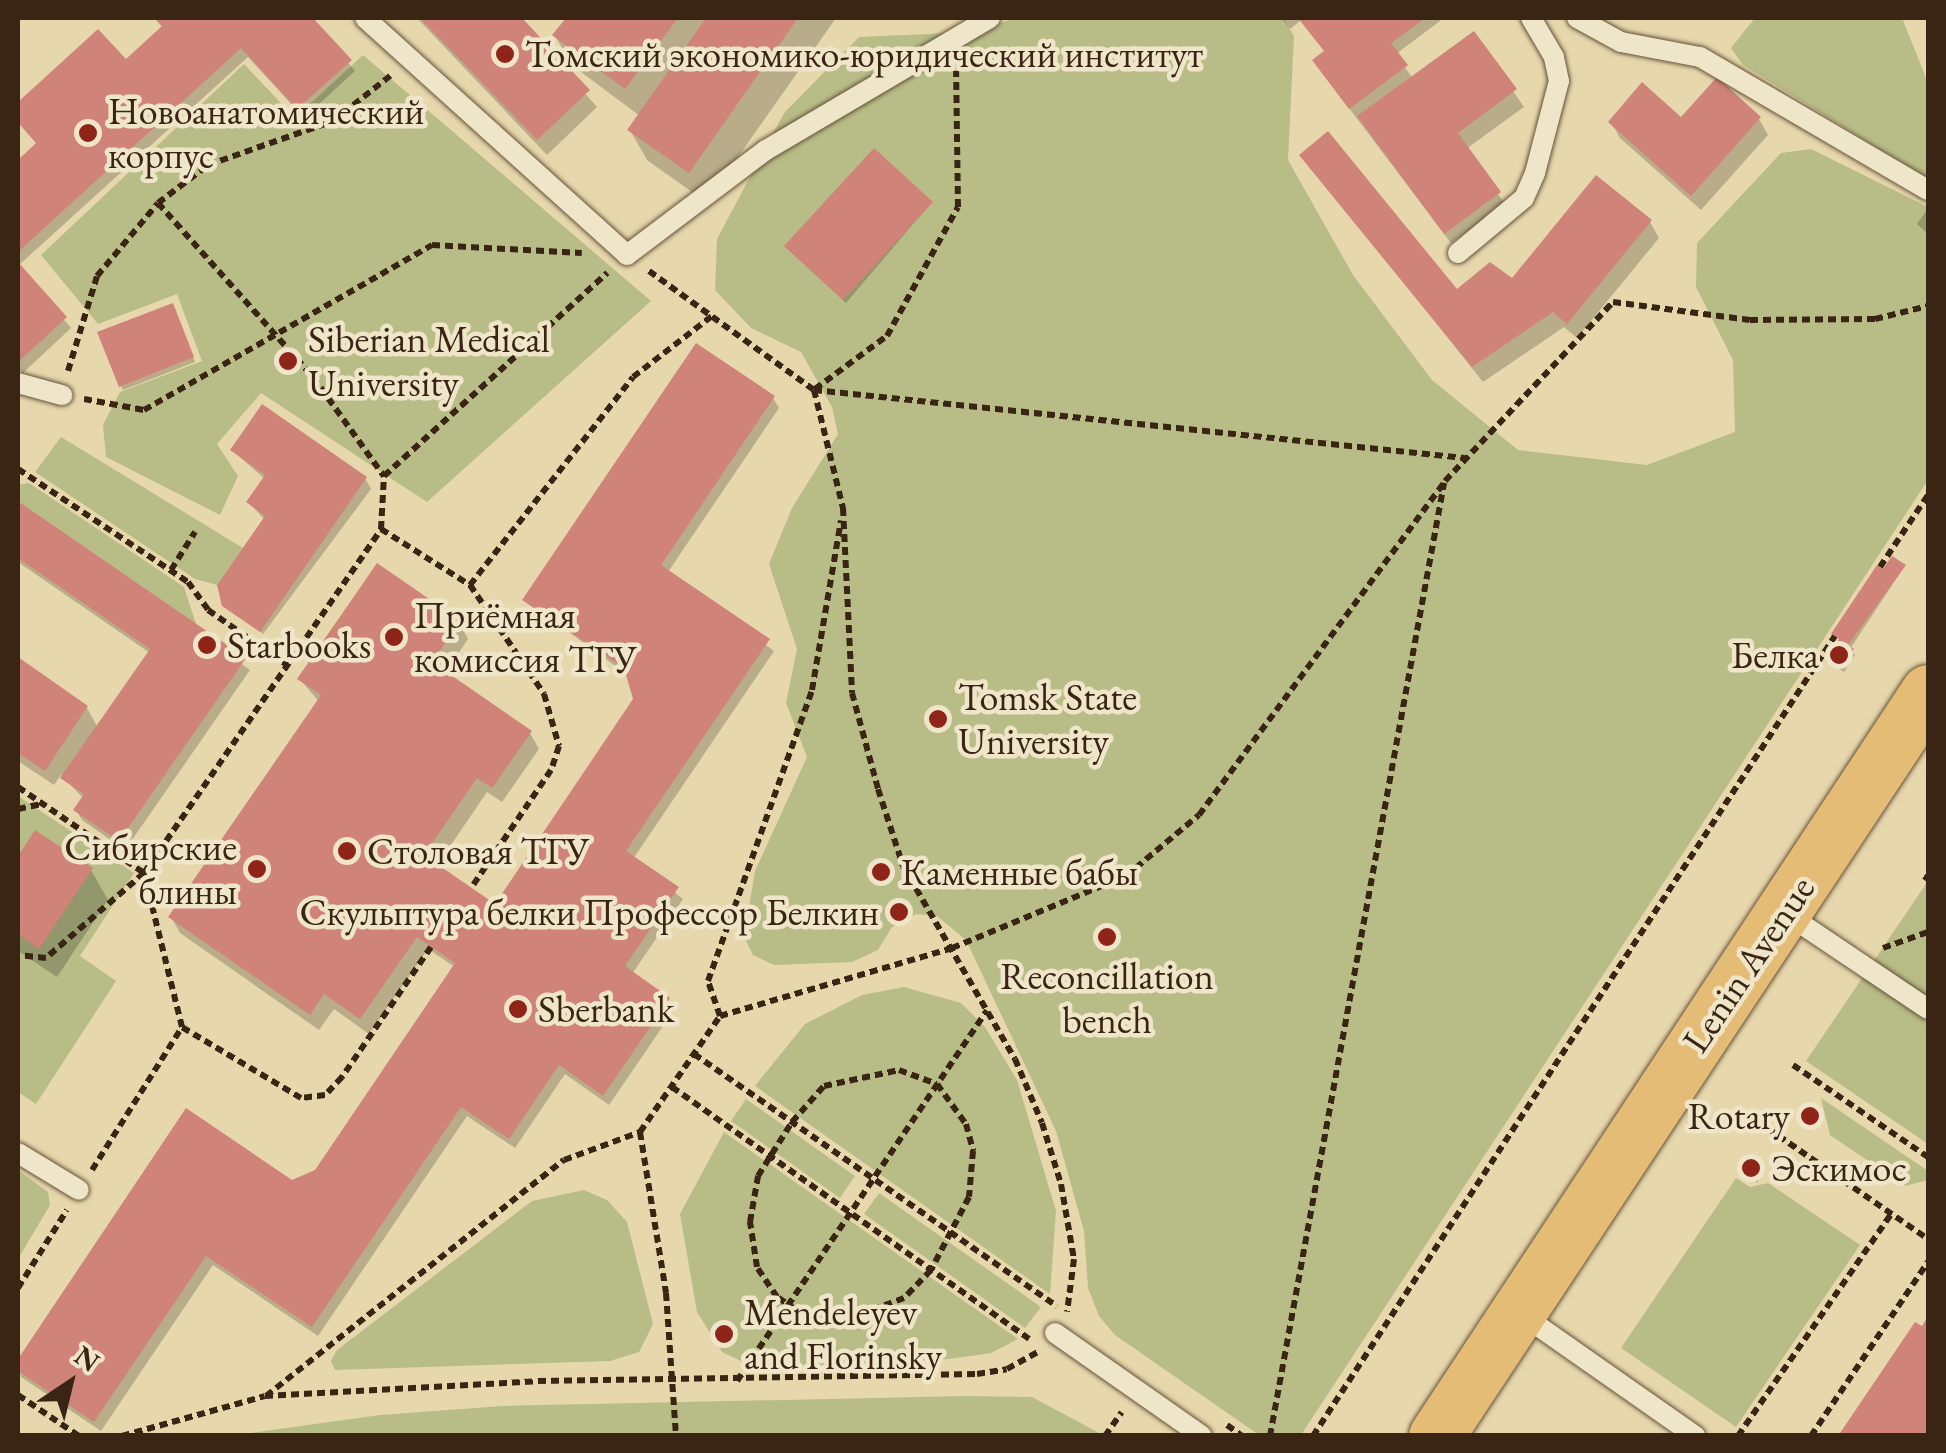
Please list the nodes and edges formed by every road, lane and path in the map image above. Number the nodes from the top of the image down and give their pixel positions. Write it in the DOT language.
graph roads {
  1 [pos="365,18"];
  2 [pos="990,18"];
  3 [pos="1532,18"];
  4 [pos="1577,18"];
  5 [pos="955,38"];
  6 [pos="408,59"];
  7 [pos="1928,190"];
  8 [pos="158,203"];
  9 [pos="1458,253"];
  10 [pos="627,255"];
  11 [pos="1928,306"];
  12 [pos="712,316"];
  13 [pos="275,335"];
  14 [pos="18,383"];
  15 [pos="814,390"];
  16 [pos="62,395"];
  17 [pos="1464,458"];
  18 [pos="18,470"];
  19 [pos="384,476"];
  20 [pos="1444,481"];
  21 [pos="1928,495"];
  22 [pos="844,508"];
  23 [pos="382,529"];
  24 [pos="195,532"];
  25 [pos="1880,567"];
  26 [pos="170,570"];
  27 [pos="470,585"];
  28 [pos="1835,636"];
  29 [pos="287,665"];
  30 [pos="1928,692"];
  31 [pos="18,787"];
  32 [pos="42,804"];
  33 [pos="18,809"];
  34 [pos="144,873"];
  35 [pos="472,888"];
  36 [pos="1783,912"];
  37 [pos="1928,932"];
  38 [pos="431,947"];
  39 [pos="952,948"];
  40 [pos="1870,952"];
  41 [pos="18,955"];
  42 [pos="1928,1009"];
  43 [pos="987,1010"];
  44 [pos="720,1016"];
  45 [pos="182,1027"];
  46 [pos="694,1054"];
  47 [pos="1794,1065"];
  48 [pos="937,1084"];
  49 [pos="672,1087"];
  50 [pos="792,1122"];
  51 [pos="1757,1122"];
  52 [pos="640,1132"];
  53 [pos="18,1153"];
  54 [pos="768,1156"];
  55 [pos="1928,1156"];
  56 [pos="873,1178"];
  57 [pos="79,1190"];
  58 [pos="850,1213"];
  59 [pos="1891,1214"];
  60 [pos="954,1234"];
  61 [pos="1928,1239"];
  62 [pos="1928,1262"];
  63 [pos="931,1270"];
  64 [pos="18,1288"];
  65 [pos="1046,1299"];
  66 [pos="786,1306"];
  67 [pos="1518,1312"];
  68 [pos="1055,1333"];
  69 [pos="1021,1334"];
  70 [pos="672,1381"];
  71 [pos="736,1381"];
  72 [pos="18,1396"];
  73 [pos="265,1396"];
  74 [pos="1115,1421"];
  75 [pos="154,1424"];
  76 [pos="74,1435"];
  77 [pos="122,1436"];
  78 [pos="157,1436"];
  79 [pos="676,1436"];
  80 [pos="1105,1436"];
  81 [pos="1202,1436"];
  82 [pos="1270,1436"];
  83 [pos="1313,1436"];
  84 [pos="1436,1436"];
  85 [pos="1696,1436"];
  86 [pos="1738,1436"];
  87 [pos="1810,1436"];
  1 -- 6 [label="lane"];
  2 -- 5 [label="lane"];
  3 -- 9 [label="lane"];
  4 -- 7 [label="lane"];
  5 -- 10 [label="lane"];
  5 -- 15 [label="path"];
  6 -- 8 [label="path"];
  6 -- 10 [label="lane"];
  8 -- 13 [label="path"];
  8 -- 16 [label="path"];
  10 -- 12 [label="path"];
  10 -- 13 [label="path"];
  10 -- 19 [label="path"];
  11 -- 17 [label="path"];
  12 -- 15 [label="path"];
  12 -- 27 [label="path"];
  13 -- 16 [label="path"];
  13 -- 19 [label="path"];
  14 -- 16 [label="lane"];
  15 -- 17 [label="path"];
  15 -- 22 [label="path"];
  17 -- 20 [label="path"];
  18 -- 26 [label="path"];
  19 -- 23 [label="path"];
  20 -- 39 [label="path"];
  20 -- 82 [label="path"];
  21 -- 25 [label="path"];
  22 -- 39 [label="path"];
  22 -- 44 [label="path"];
  23 -- 27 [label="path"];
  23 -- 29 [label="path"];
  24 -- 26 [label="path"];
  26 -- 29 [label="path"];
  27 -- 35 [label="path"];
  28 -- 83 [label="path"];
  29 -- 34 [label="path"];
  30 -- 36 [label="main road, Lenin Avenue"];
  31 -- 32 [label="path"];
  32 -- 33 [label="path"];
  32 -- 34 [label="path"];
  34 -- 41 [label="path"];
  34 -- 45 [label="path"];
  36 -- 42 [label="lane"];
  36 -- 67 [label="main road, Lenin Avenue"];
  37 -- 40 [label="path"];
  38 -- 45 [label="path"];
  39 -- 43 [label="path"];
  39 -- 44 [label="path"];
  43 -- 48 [label="path"];
  43 -- 68 [label="path"];
  44 -- 46 [label="path"];
  45 -- 57 [label="path"];
  46 -- 49 [label="path"];
  46 -- 50 [label="path"];
  47 -- 55 [label="path"];
  48 -- 50 [label="path"];
  48 -- 56 [label="path"];
  48 -- 60 [label="path"];
  49 -- 52 [label="path"];
  49 -- 54 [label="path"];
  50 -- 54 [label="path"];
  50 -- 56 [label="path"];
  51 -- 59 [label="path"];
  52 -- 70 [label="path"];
  52 -- 73 [label="path"];
  53 -- 57 [label="lane"];
  54 -- 58 [label="path"];
  54 -- 66 [label="path"];
  56 -- 58 [label="path"];
  56 -- 60 [label="path"];
  57 -- 64 [label="path"];
  58 -- 63 [label="path"];
  58 -- 66 [label="path"];
  59 -- 61 [label="path"];
  59 -- 86 [label="path"];
  60 -- 63 [label="path"];
  60 -- 65 [label="path"];
  62 -- 87 [label="path"];
  63 -- 66 [label="path"];
  63 -- 69 [label="path"];
  66 -- 71 [label="path"];
  67 -- 84 [label="main road, Lenin Avenue"];
  67 -- 85 [label="lane"];
  68 -- 71 [label="path"];
  68 -- 81 [label="lane"];
  70 -- 71 [label="path"];
  70 -- 73 [label="path"];
  70 -- 79 [label="path"];
  72 -- 76 [label="path"];
  73 -- 75 [label="path"];
  74 -- 80 [label="path"];
  75 -- 77 [label="path"];
  75 -- 78 [label="path"];
}
